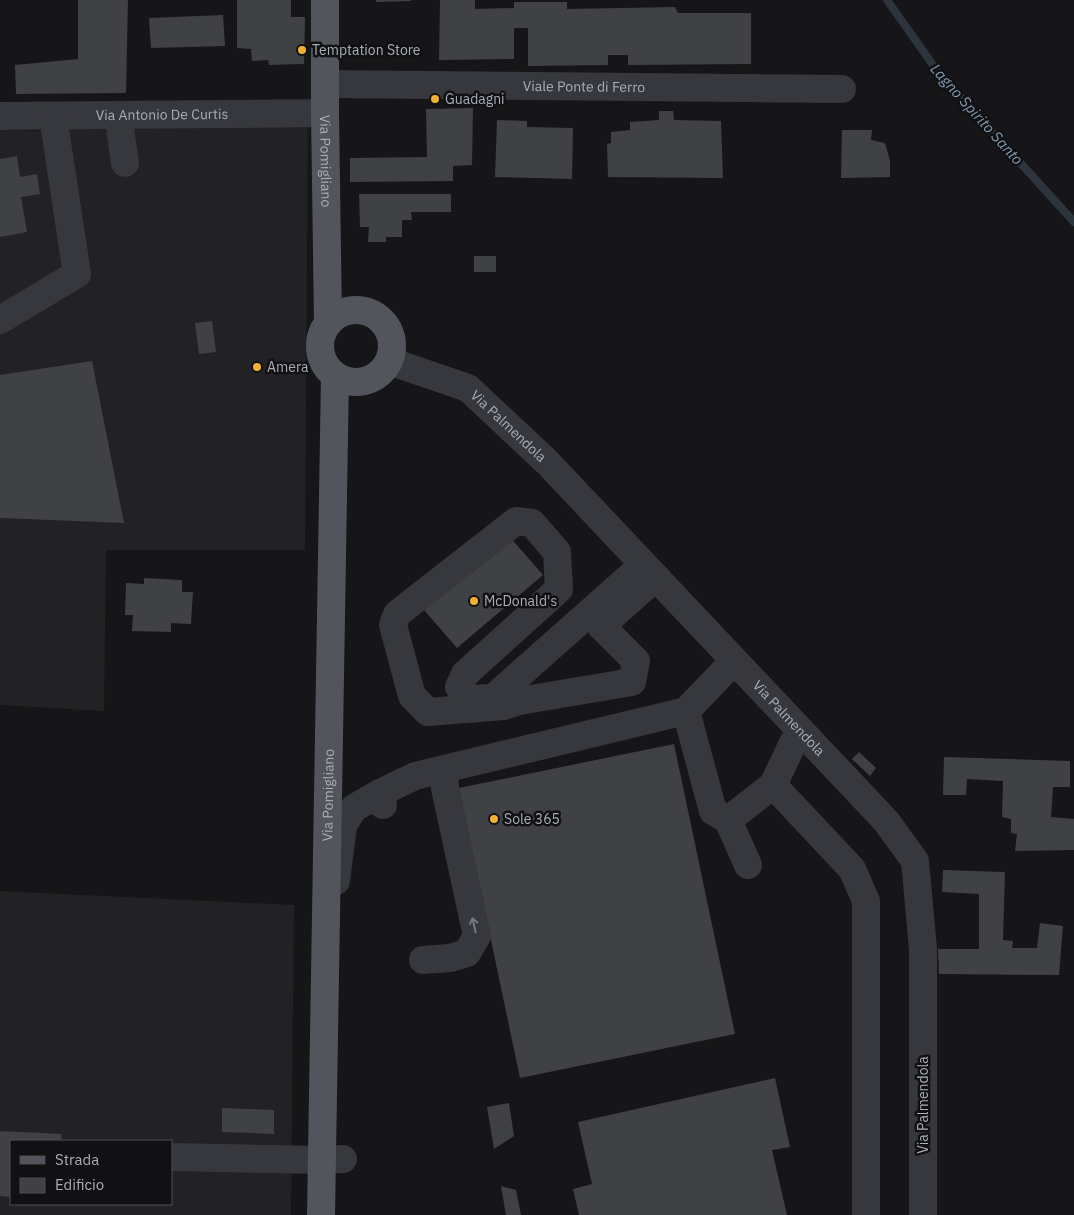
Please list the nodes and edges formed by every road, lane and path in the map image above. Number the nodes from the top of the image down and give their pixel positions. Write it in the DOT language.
graph roads {
  1 [pos="325,0"];
  2 [pos="325,84"];
  3 [pos="842,89"];
  4 [pos="325,113"];
  5 [pos="118,115"];
  6 [pos="0,116"];
  7 [pos="53,116"];
  8 [pos="124,163"];
  9 [pos="339,317"];
  10 [pos="0,320"];
  11 [pos="389,361"];
  12 [pos="335,376"];
  13 [pos="368,380"];
  14 [pos="334,440"];
  15 [pos="649,571"];
  16 [pos="601,626"];
  17 [pos="734,661"];
  18 [pos="519,701"];
  19 [pos="686,711"];
  20 [pos="803,734"];
  21 [pos="444,770"];
  22 [pos="773,785"];
  23 [pos="728,820"];
  24 [pos="748,866"];
  25 [pos="326,896"];
  26 [pos="436,959"];
  27 [pos="172,1157"];
  28 [pos="332,1159"];
  29 [pos="321,1215"];
  30 [pos="866,1215"];
  31 [pos="922,1215"];
  1 -- 2 [label="main road, Via Pomigliano"];
  2 -- 3 [label="street, Viale Ponte di Ferro"];
  2 -- 4 [label="main road, Via Pomigliano"];
  4 -- 5 [label="street, Via Antonio De Curtis"];
  4 -- 9 [label="main road, Via Pomigliano"];
  5 -- 7 [label="street, Via Antonio De Curtis"];
  5 -- 8 [label="street"];
  6 -- 7 [label="street, Via Antonio De Curtis"];
  7 -- 10 [label="street"];
  9 -- 11 [label="main road"];
  9 -- 12 [label="main road"];
  11 -- 13 [label="main road"];
  11 -- 15 [label="street, Via Palmendola"];
  12 -- 13 [label="main road"];
  12 -- 14 [label="main road, Via Pomigliano"];
  13 -- 14 [label="main road"];
  14 -- 25 [label="main road, Via Pomigliano"];
  15 -- 16 [label="street"];
  15 -- 17 [label="street, Via Palmendola"];
  15 -- 18 [label="street"];
  16 -- 18 [label="street"];
  16 -- 18 [label="street"];
  17 -- 19 [label="street"];
  17 -- 20 [label="street, Via Palmendola"];
  19 -- 21 [label="street"];
  19 -- 23 [label="street"];
  20 -- 22 [label="street"];
  20 -- 31 [label="street, Via Palmendola"];
  21 -- 25 [label="street"];
  26 -- 21 [label="street, one-way"];
  22 -- 23 [label="street"];
  22 -- 30 [label="street"];
  23 -- 24 [label="street"];
  25 -- 28 [label="main road, Via Pomigliano"];
  27 -- 28 [label="street"];
  28 -- 29 [label="main road, Via Pomigliano"];
}
